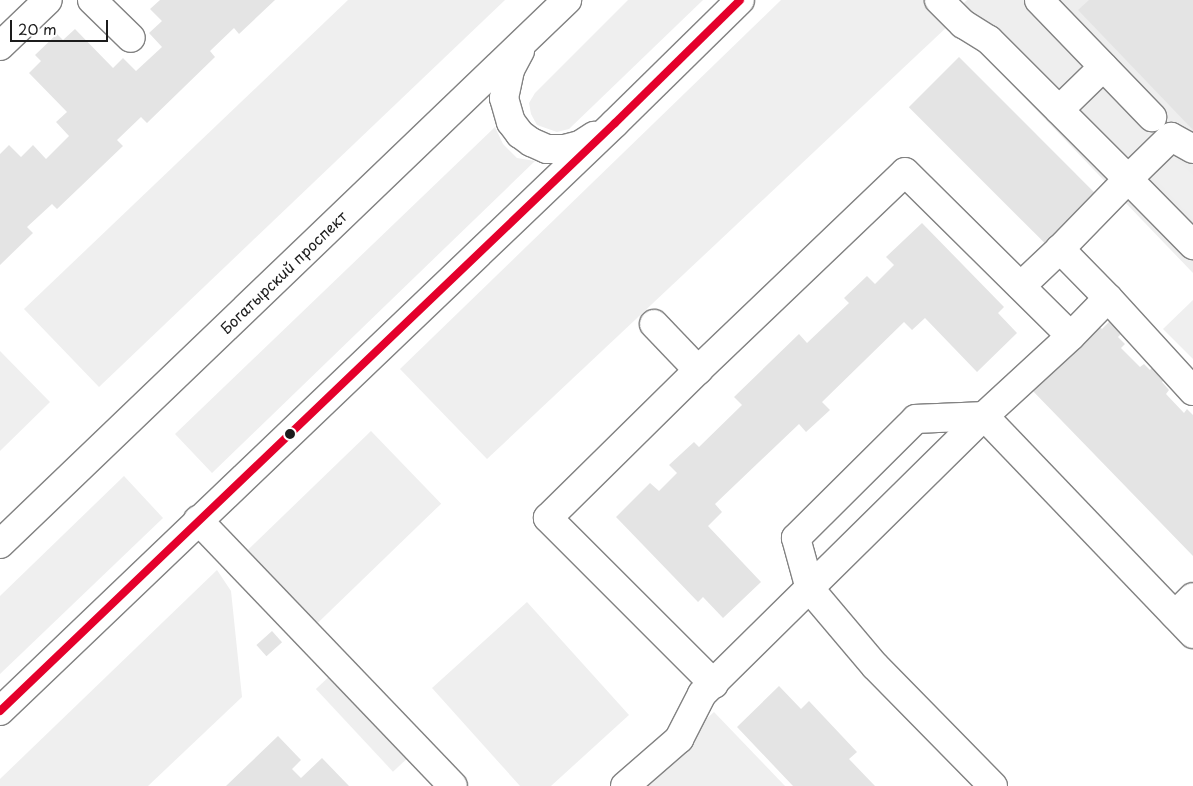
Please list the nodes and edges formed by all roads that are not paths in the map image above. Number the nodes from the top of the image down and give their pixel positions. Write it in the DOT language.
graph roads {
  1 [pos="48,0"];
  2 [pos="92,0"];
  3 [pos="567,0"];
  4 [pos="740,0"];
  5 [pos="939,0"];
  6 [pos="1039,0"];
  7 [pos="529,37"];
  8 [pos="131,38"];
  9 [pos="0,46"];
  10 [pos="1103,67"];
  11 [pos="1059,110"];
  12 [pos="1152,117"];
  13 [pos="615,123"];
  14 [pos="1193,149"];
  15 [pos="1128,179"];
  16 [pos="1193,245"];
  17 [pos="1060,248"];
  18 [pos="1021,286"];
  19 [pos="1108,298"];
  20 [pos="654,324"];
  21 [pos="1071,336"];
  22 [pos="698,370"];
  23 [pos="1193,391"];
  24 [pos="984,416"];
  25 [pos="198,520"];
  26 [pos="0,544"];
  27 [pos="810,589"];
  28 [pos="1187,615"];
  29 [pos="714,684"];
  30 [pos="0,711"];
  31 [pos="453,786"];
  32 [pos="625,786"];
  33 [pos="993,786"];
  1 -- 9 [label="main road"];
  2 -- 8 [label="main road"];
  3 -- 7 [label="main road, Богатырский проспект"];
  4 -- 13 [label="main road"];
  5 -- 11 [label="main road"];
  6 -- 10 [label="main road"];
  7 -- 13 [label="main road"];
  7 -- 26 [label="main road, Богатырский проспект"];
  10 -- 11 [label="main road"];
  10 -- 12 [label="main road"];
  11 -- 15 [label="main road"];
  13 -- 25 [label="main road"];
  14 -- 15 [label="main road"];
  15 -- 16 [label="main road"];
  15 -- 17 [label="main road"];
  17 -- 18 [label="main road"];
  17 -- 19 [label="main road"];
  18 -- 21 [label="main road"];
  18 -- 22 [label="main road"];
  19 -- 21 [label="main road"];
  19 -- 23 [label="main road"];
  20 -- 22 [label="main road"];
  21 -- 24 [label="main road"];
  22 -- 29 [label="main road"];
  24 -- 27 [label="main road"];
  24 -- 27 [label="main road"];
  24 -- 28 [label="main road"];
  25 -- 30 [label="main road"];
  25 -- 31 [label="main road"];
  27 -- 29 [label="main road"];
  27 -- 33 [label="main road"];
  29 -- 32 [label="main road"];
}
